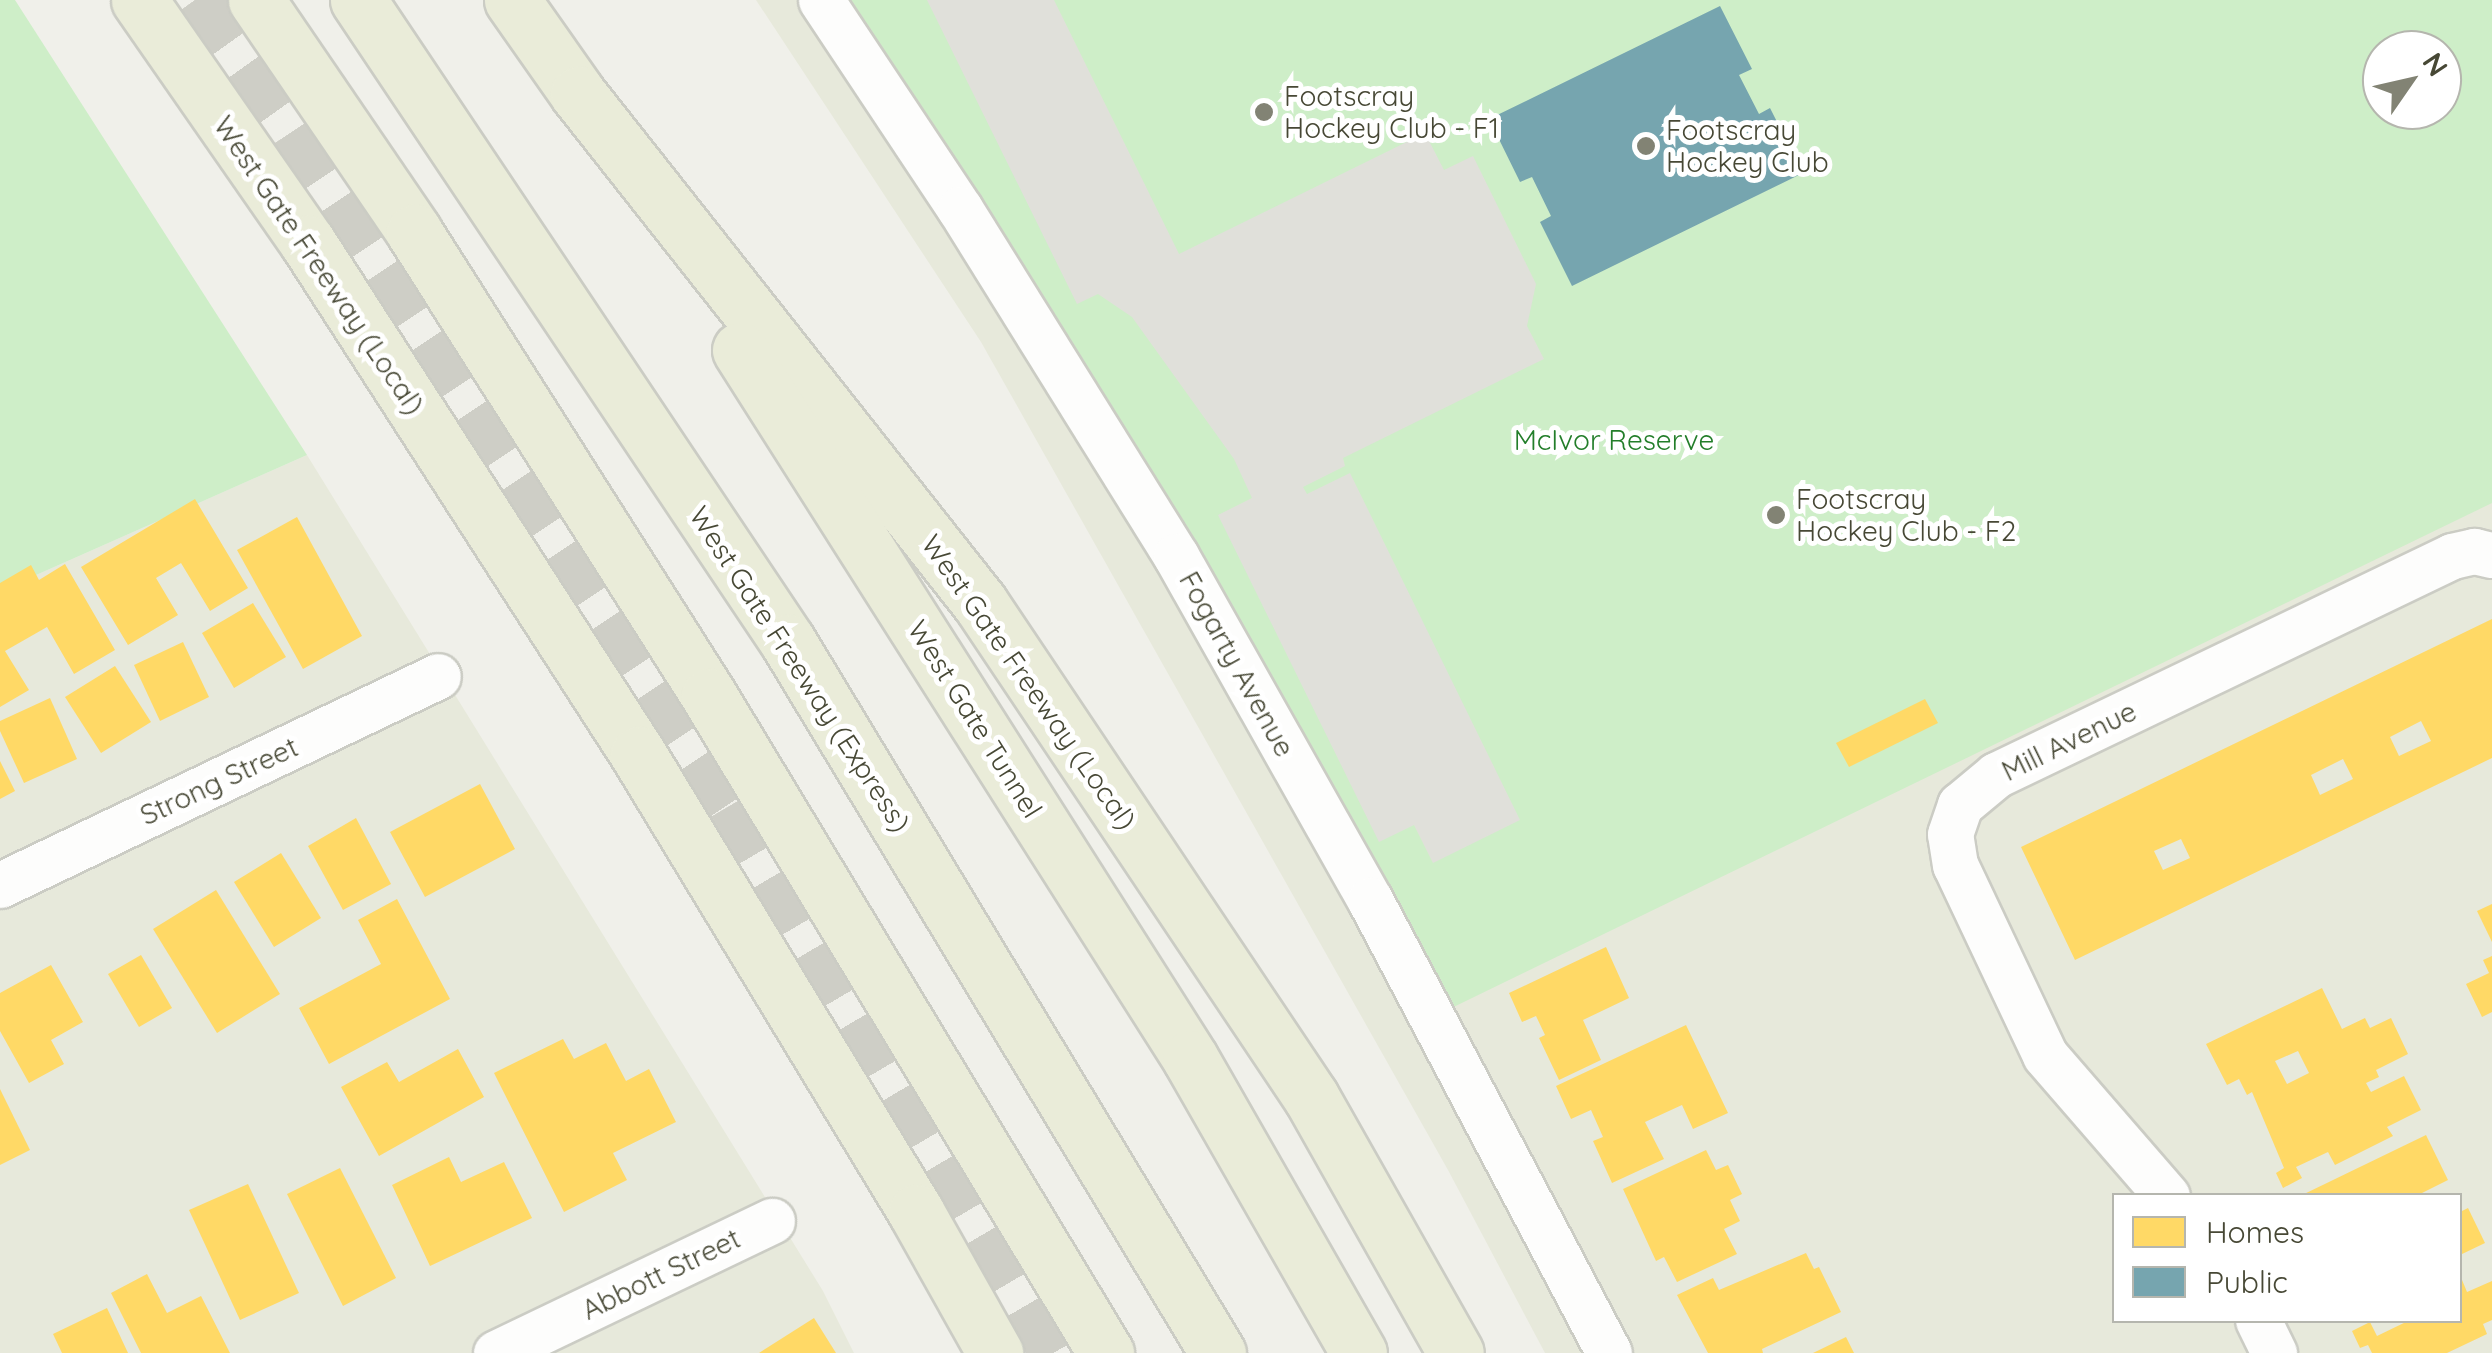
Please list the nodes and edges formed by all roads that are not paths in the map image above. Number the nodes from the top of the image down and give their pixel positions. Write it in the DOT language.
graph roads {
  1 [pos="139,0"];
  2 [pos="256,0"];
  3 [pos="358,0"];
  4 [pos="512,0"];
  5 [pos="820,0"];
  6 [pos="578,94"];
  7 [pos="2492,555"];
  8 [pos="438,676"];
  9 [pos="0,885"];
  10 [pos="2165,1193"];
  11 [pos="772,1221"];
  12 [pos="2259,1323"];
  13 [pos="496,1353"];
  14 [pos="995,1353"];
  15 [pos="1106,1353"];
  16 [pos="1218,1353"];
  17 [pos="1359,1353"];
  18 [pos="1456,1353"];
  19 [pos="1609,1353"];
  20 [pos="2274,1353"];
  1 -- 14 [label="highway, West Gate Freeway (Local)"];
  2 -- 15 [label="highway"];
  3 -- 16 [label="highway, West Gate Freeway (Express)"];
  4 -- 6 [label="highway, West Gate Freeway (Local)"];
  5 -- 19 [label="street, Fogarty Avenue"];
  6 -- 17 [label="highway, West Gate Tunnel"];
  6 -- 18 [label="highway, West Gate Freeway (Local)"];
  7 -- 10 [label="street, Mill Avenue"];
  8 -- 9 [label="street, Strong Street"];
  11 -- 13 [label="street, Abbott Street"];
  12 -- 20 [label="street"];
}
